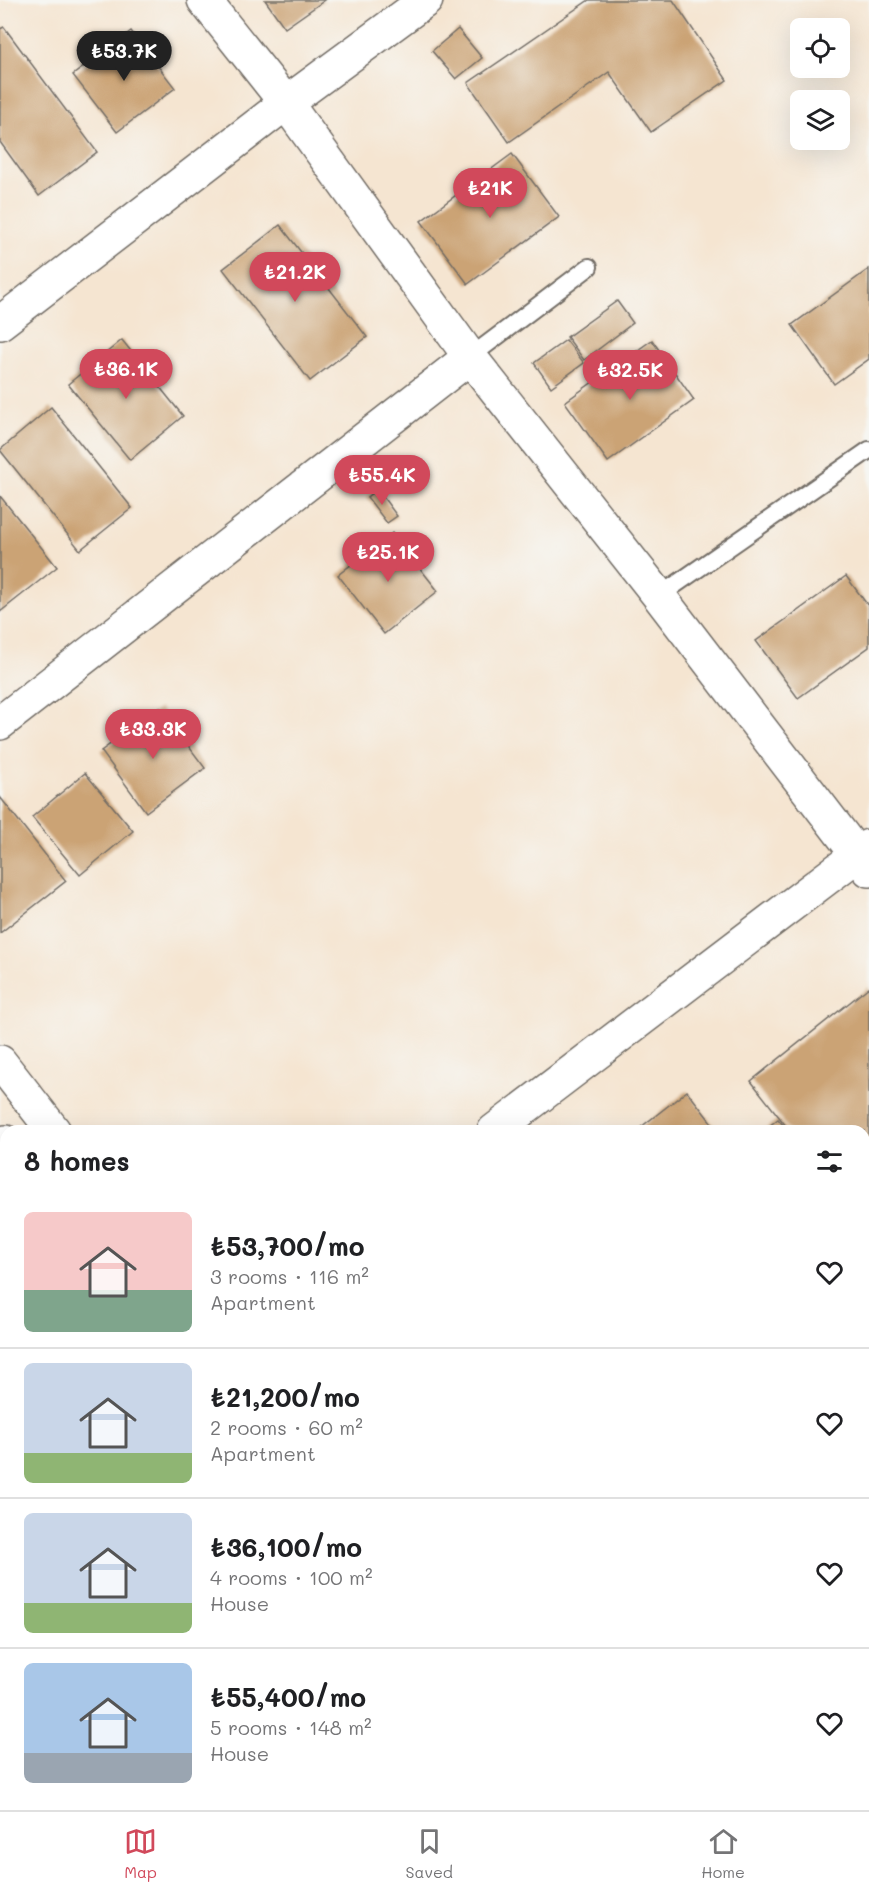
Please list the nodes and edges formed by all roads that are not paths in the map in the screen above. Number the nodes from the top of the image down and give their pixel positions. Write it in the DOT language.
graph roads {
  1 [pos="204,0"];
  2 [pos="426,0"];
  3 [pos="286,103"];
  4 [pos="589,267"];
  5 [pos="0,323"];
  6 [pos="470,357"];
  7 [pos="869,450"];
  8 [pos="658,596"];
  9 [pos="0,723"];
  10 [pos="865,856"];
  11 [pos="0,1062"];
  12 [pos="38,1125"];
  13 [pos="502,1125"];
  1 -- 3 [label="street"];
  2 -- 3 [label="street"];
  3 -- 5 [label="street"];
  3 -- 6 [label="street"];
  4 -- 6 [label="lane"];
  6 -- 8 [label="street"];
  6 -- 9 [label="street"];
  7 -- 8 [label="lane"];
  8 -- 10 [label="street"];
  10 -- 13 [label="street"];
  11 -- 12 [label="street"];
}
